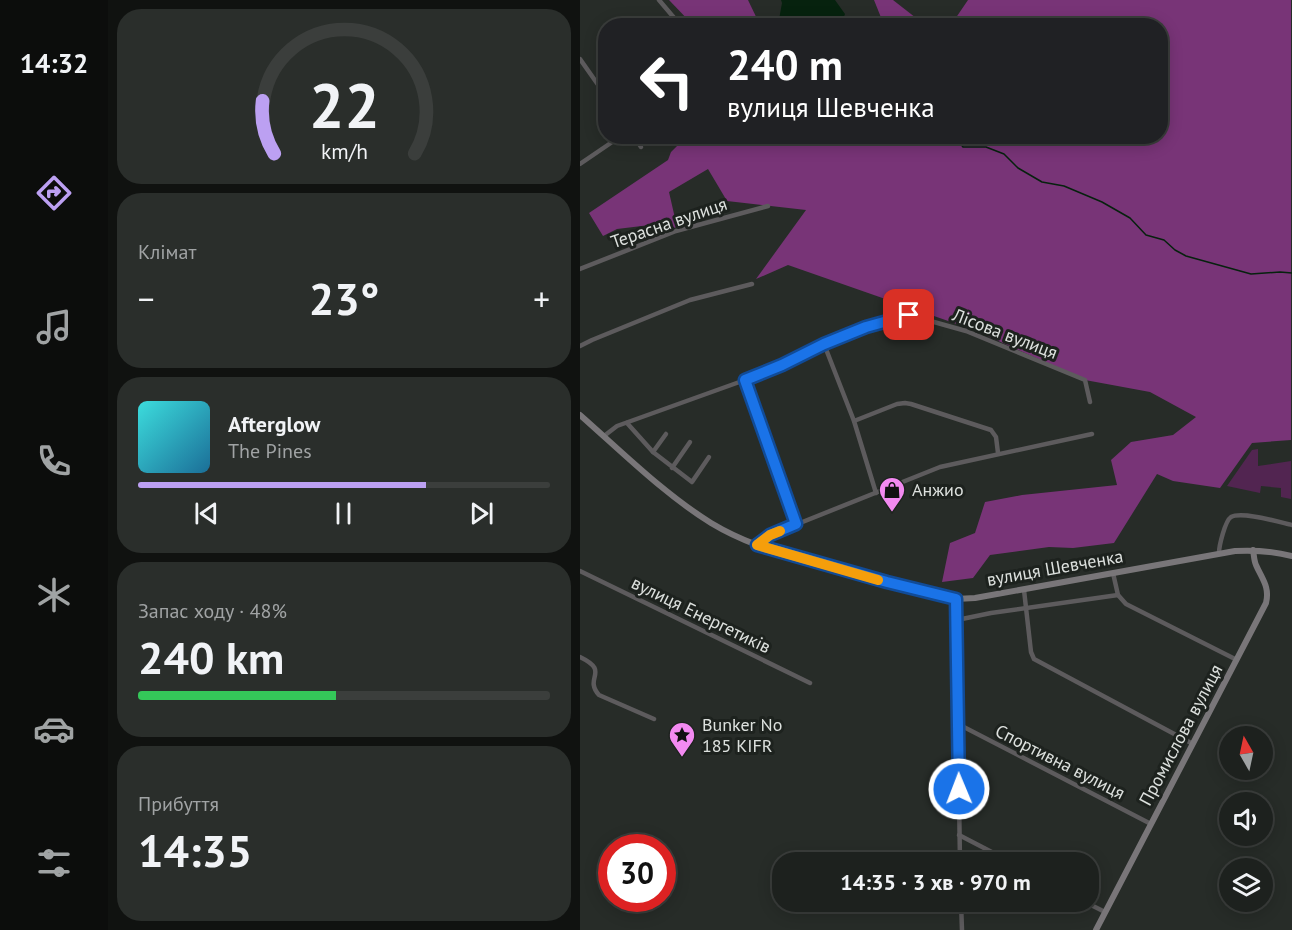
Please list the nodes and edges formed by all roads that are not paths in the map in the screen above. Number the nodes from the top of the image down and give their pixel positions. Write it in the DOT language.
graph roads {
  1 [pos="659,0"];
  2 [pos="674,18"];
  3 [pos="580,59"];
  4 [pos="598,85"];
  5 [pos="609,144"];
  6 [pos="639,144"];
  7 [pos="641,147"];
  8 [pos="580,164"];
  9 [pos="768,206"];
  10 [pos="580,269"];
  11 [pos="752,284"];
  12 [pos="824,344"];
  13 [pos="580,346"];
  14 [pos="745,380"];
  15 [pos="1090,402"];
  16 [pos="580,415"];
  17 [pos="854,421"];
  18 [pos="627,423"];
  19 [pos="666,434"];
  20 [pos="1092,434"];
  21 [pos="604,435"];
  22 [pos="690,442"];
  23 [pos="653,452"];
  24 [pos="998,453"];
  25 [pos="709,457"];
  26 [pos="672,468"];
  27 [pos="876,493"];
  28 [pos="796,524"];
  29 [pos="1291,525"];
  30 [pos="757,545"];
  31 [pos="1253,550"];
  32 [pos="1219,553"];
  33 [pos="1291,556"];
  34 [pos="580,571"];
  35 [pos="1113,573"];
  36 [pos="1024,590"];
  37 [pos="1118,595"];
  38 [pos="956,599"];
  39 [pos="1026,609"];
  40 [pos="957,620"];
  41 [pos="580,657"];
  42 [pos="1237,660"];
  43 [pos="810,683"];
  44 [pos="654,719"];
  45 [pos="958,724"];
  46 [pos="1193,744"];
  47 [pos="1151,824"];
  48 [pos="960,835"];
  49 [pos="960,852"];
  50 [pos="992,852"];
  51 [pos="1099,909"];
  52 [pos="961,912"];
  53 [pos="1105,912"];
  54 [pos="962,930"];
  55 [pos="1096,930"];
  1 -- 2 [label="street"];
  3 -- 4 [label="street"];
  5 -- 8 [label="street"];
  6 -- 7 [label="street"];
  9 -- 10 [label="street, Терасна вулиця"];
  11 -- 13 [label="street"];
  12 -- 14 [label="street, Лісова вулиця"];
  12 -- 15 [label="street, Лісова вулиця"];
  12 -- 17 [label="street"];
  14 -- 18 [label="street, Лісова вулиця"];
  14 -- 28 [label="street"];
  16 -- 21 [label="street, вулиця Шевченка"];
  17 -- 24 [label="street"];
  17 -- 27 [label="street"];
  18 -- 21 [label="street, Лісова вулиця"];
  18 -- 23 [label="street"];
  19 -- 23 [label="street"];
  20 -- 24 [label="street"];
  21 -- 30 [label="street, вулиця Шевченка"];
  22 -- 26 [label="street"];
  23 -- 26 [label="street"];
  24 -- 27 [label="street"];
  25 -- 26 [label="street"];
  27 -- 28 [label="street"];
  28 -- 30 [label="street"];
  29 -- 32 [label="street"];
  30 -- 38 [label="street, вулиця Шевченка"];
  31 -- 32 [label="street, вулиця Шевченка"];
  31 -- 33 [label="street, вулиця Шевченка"];
  31 -- 42 [label="street, Промислова вулиця"];
  32 -- 35 [label="street, вулиця Шевченка"];
  34 -- 43 [label="street, вулиця Енергетиків"];
  35 -- 36 [label="street, вулиця Шевченка"];
  35 -- 37 [label="street"];
  36 -- 38 [label="street, вулиця Шевченка"];
  36 -- 39 [label="street"];
  37 -- 39 [label="street"];
  37 -- 42 [label="street"];
  38 -- 40 [label="street"];
  39 -- 40 [label="street"];
  39 -- 46 [label="street"];
  40 -- 45 [label="street"];
  41 -- 44 [label="street"];
  42 -- 46 [label="street, Промислова вулиця"];
  45 -- 47 [label="street, Спортивна вулиця"];
  45 -- 48 [label="street"];
  46 -- 47 [label="street, Промислова вулиця"];
  47 -- 53 [label="street, Промислова вулиця"];
  48 -- 49 [label="street"];
  48 -- 50 [label="street"];
  51 -- 53 [label="street"];
  52 -- 54 [label="street"];
  53 -- 55 [label="street, Промислова вулиця"];
}
